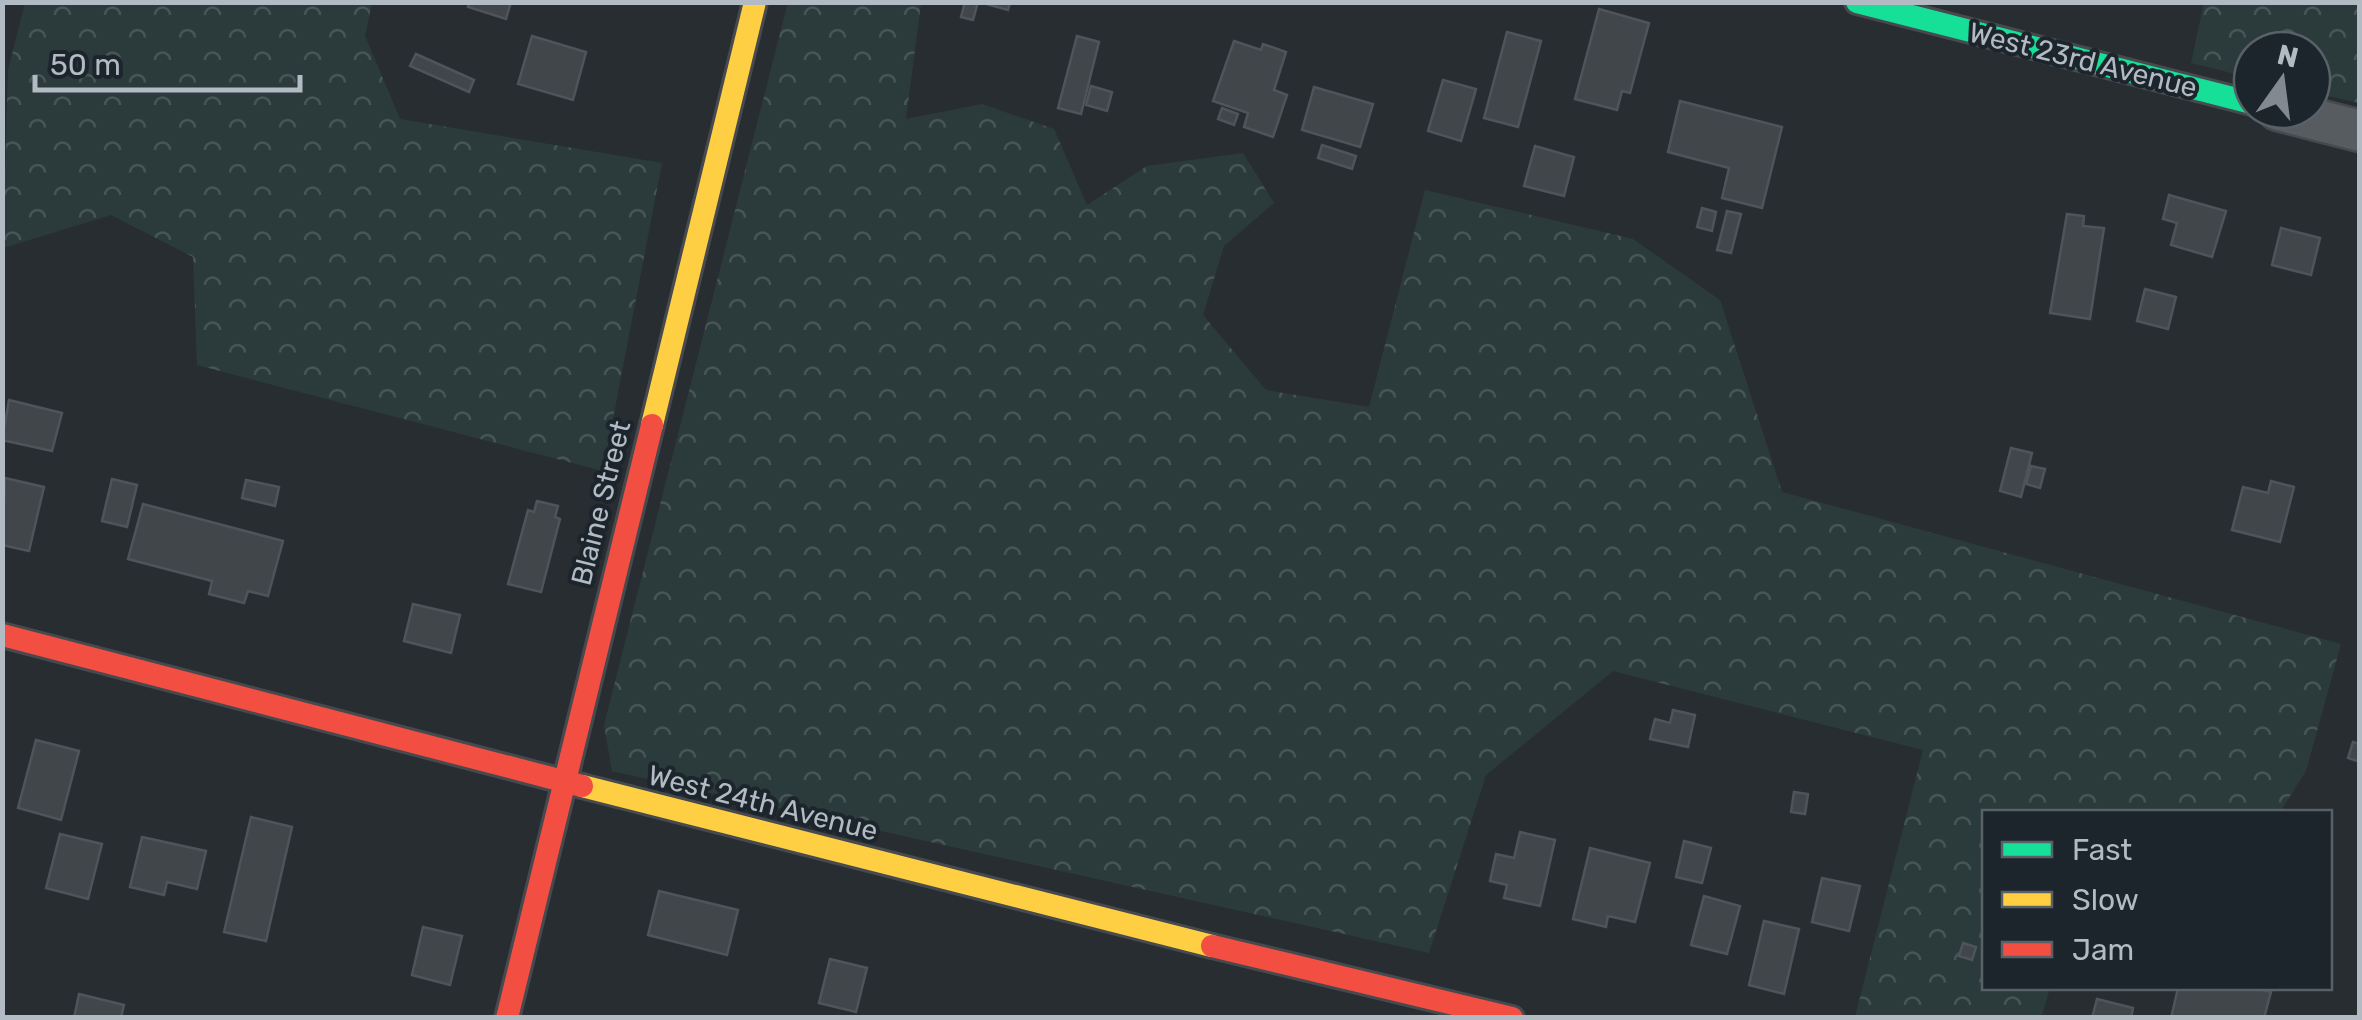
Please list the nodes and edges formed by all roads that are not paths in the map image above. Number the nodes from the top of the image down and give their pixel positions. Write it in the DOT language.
graph roads {
  1 [pos="755,2"];
  2 [pos="1857,2"];
  3 [pos="2232,98"];
  4 [pos="2332,124"];
  5 [pos="2360,131"];
  6 [pos="2,635"];
  7 [pos="564,783"];
  8 [pos="507,1018"];
  9 [pos="1512,1018"];
  1 -- 7 [label="street, Blaine Street"];
  2 -- 3 [label="street, West 23rd Avenue"];
  4 -- 5 [label="street"];
  6 -- 7 [label="street, West 24th Avenue"];
  7 -- 8 [label="street, Blaine Street"];
  7 -- 9 [label="street, West 24th Avenue"];
}
